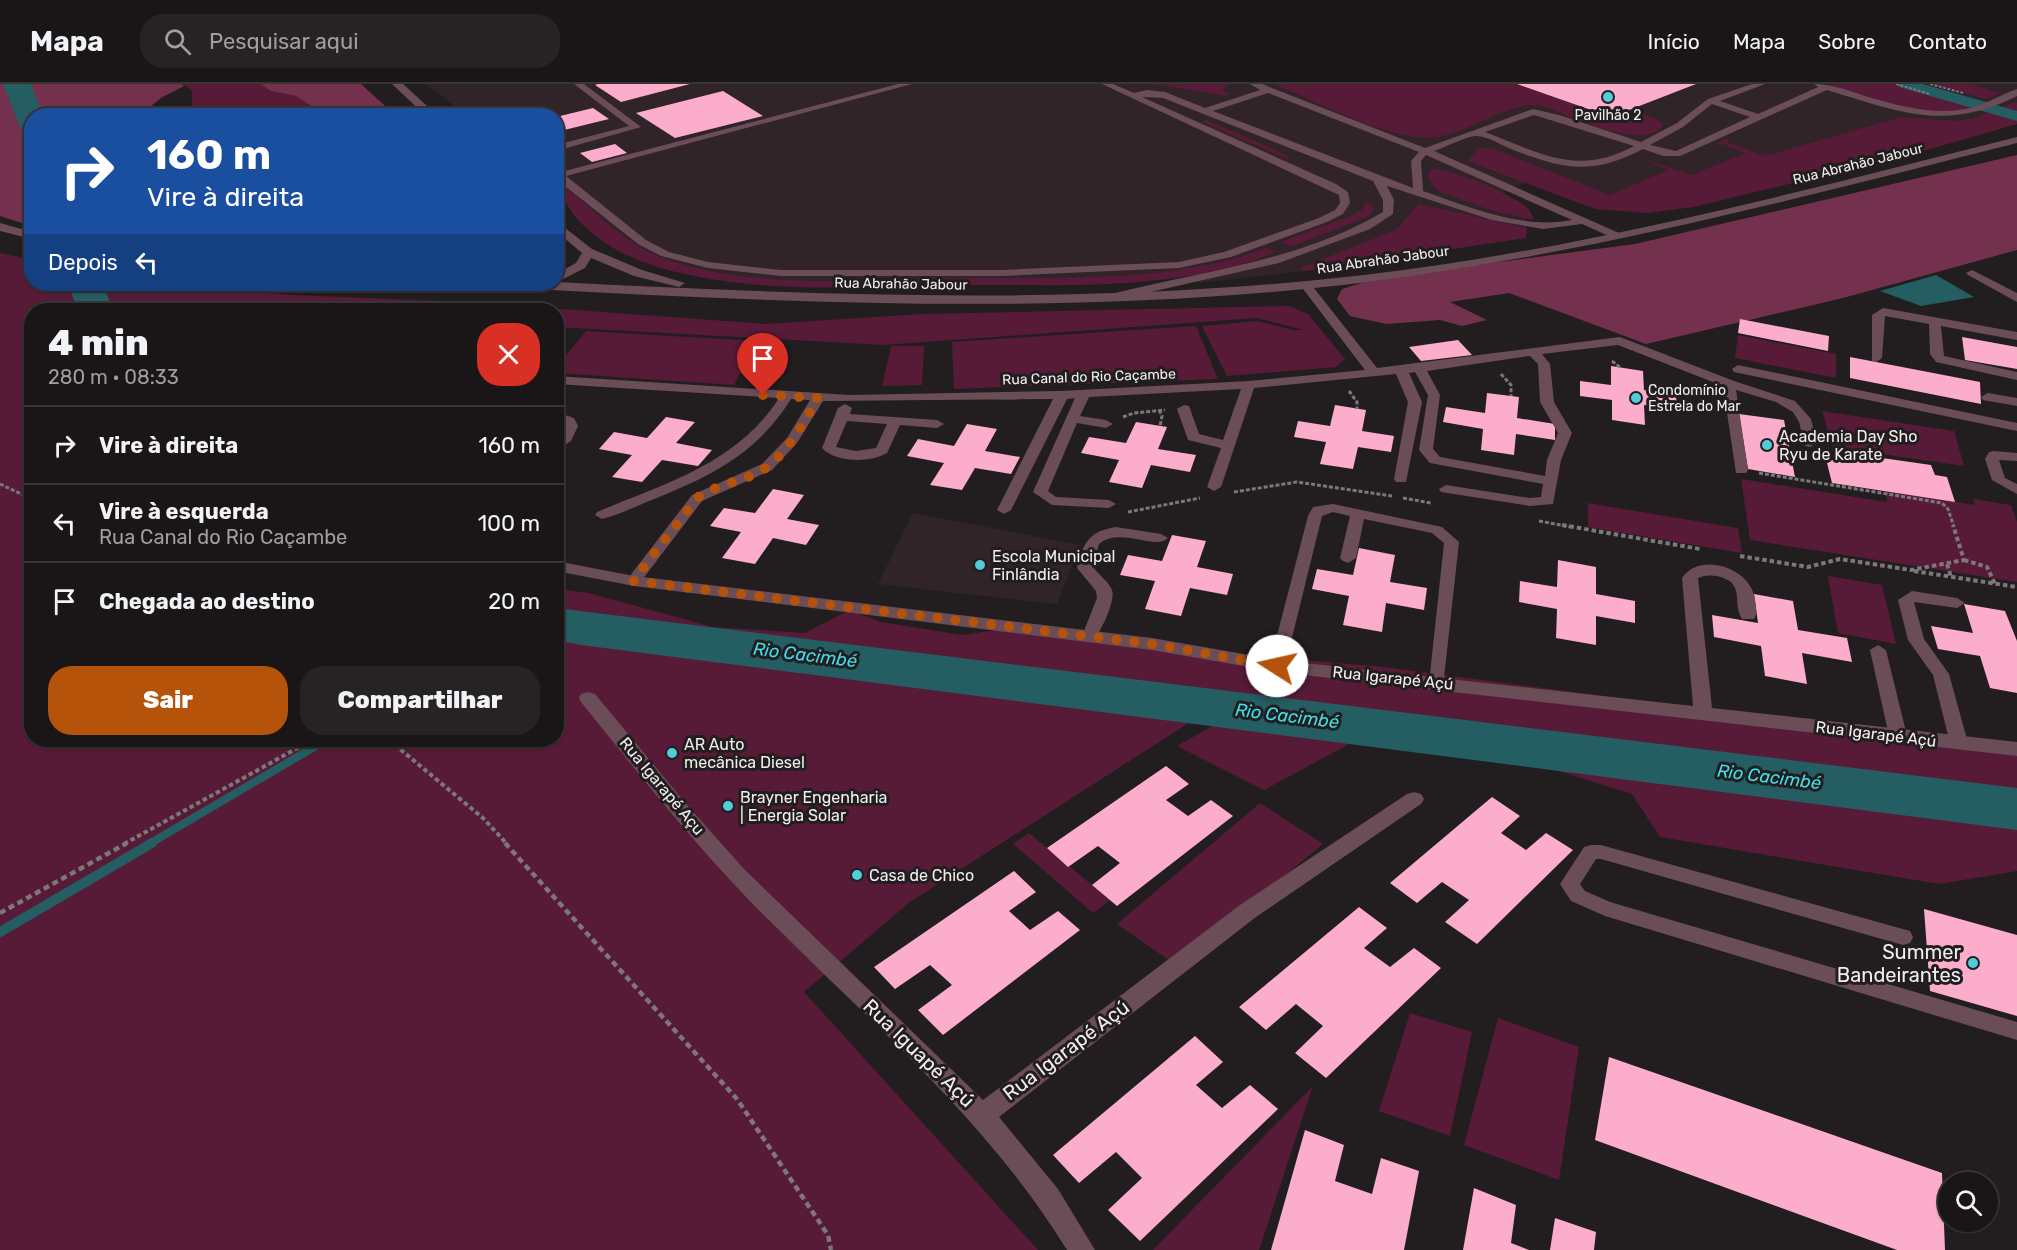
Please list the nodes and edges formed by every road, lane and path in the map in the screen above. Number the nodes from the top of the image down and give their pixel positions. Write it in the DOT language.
graph roads {
  1 [pos="399,84"];
  2 [pos="578,84"];
  3 [pos="908,84"];
  4 [pos="1106,84"];
  5 [pos="1254,84"];
  6 [pos="1761,84"];
  7 [pos="1822,85"];
  8 [pos="1268,90"];
  9 [pos="2017,92"];
  10 [pos="1132,96"];
  11 [pos="2012,99"];
  12 [pos="1712,101"];
  13 [pos="424,108"];
  14 [pos="1208,110"];
  15 [pos="1758,117"];
  16 [pos="1475,132"];
  17 [pos="2017,140"];
  18 [pos="564,146"];
  19 [pos="1642,146"];
  20 [pos="1425,152"];
  21 [pos="564,173"];
  22 [pos="1377,179"];
  23 [pos="564,181"];
  24 [pos="1418,194"];
  25 [pos="1583,221"];
  26 [pos="0,227"];
  27 [pos="564,231"];
  28 [pos="24,234"];
  29 [pos="1615,236"];
  30 [pos="588,252"];
  31 [pos="1972,273"];
  32 [pos="564,275"];
  33 [pos="564,285"];
  34 [pos="1306,285"];
  35 [pos="740,294"];
  36 [pos="2017,298"];
  37 [pos="1096,299"];
  38 [pos="1935,321"];
  39 [pos="2017,336"];
  40 [pos="1534,352"];
  41 [pos="1876,358"];
  42 [pos="1494,367"];
  43 [pos="1419,368"];
  44 [pos="1738,369"];
  45 [pos="1401,370"];
  46 [pos="1373,372"];
  47 [pos="2017,376"];
  48 [pos="564,381"];
  49 [pos="1729,384"];
  50 [pos="1249,385"];
  51 [pos="1346,387"];
  52 [pos="1084,393"];
  53 [pos="1061,394"];
  54 [pos="1511,396"];
  55 [pos="786,397"];
  56 [pos="1988,397"];
  57 [pos="818,398"];
  58 [pos="849,399"];
  59 [pos="1156,402"];
  60 [pos="2017,402"];
  61 [pos="1184,409"];
  62 [pos="1357,409"];
  63 [pos="1159,411"];
  64 [pos="842,417"];
  65 [pos="564,419"];
  66 [pos="1074,419"];
  67 [pos="895,421"];
  68 [pos="937,424"];
  69 [pos="1106,424"];
  70 [pos="1160,426"];
  71 [pos="2017,427"];
  72 [pos="564,440"];
  73 [pos="1810,443"];
  74 [pos="1229,446"];
  75 [pos="2017,457"];
  76 [pos="1741,470"];
  77 [pos="1401,479"];
  78 [pos="1551,480"];
  79 [pos="0,484"];
  80 [pos="1446,489"];
  81 [pos="2017,490"];
  82 [pos="1216,492"];
  83 [pos="24,495"];
  84 [pos="1431,503"];
  85 [pos="1108,504"];
  86 [pos="1004,510"];
  87 [pos="1121,513"];
  88 [pos="1358,513"];
  89 [pos="602,514"];
  90 [pos="1538,521"];
  91 [pos="1161,538"];
  92 [pos="1703,550"];
  93 [pos="1739,556"];
  94 [pos="1348,558"];
  95 [pos="1964,560"];
  96 [pos="1947,564"];
  97 [pos="564,568"];
  98 [pos="1911,570"];
  99 [pos="1951,577"];
  100 [pos="633,581"];
  101 [pos="1995,584"];
  102 [pos="2017,587"];
  103 [pos="1957,603"];
  104 [pos="1748,615"];
  105 [pos="1090,636"];
  106 [pos="1878,650"];
  107 [pos="1277,666"];
  108 [pos="1437,683"];
  109 [pos="588,698"];
  110 [pos="1703,713"];
  111 [pos="1898,736"];
  112 [pos="1959,743"];
  113 [pos="299,747"];
  114 [pos="397,747"];
  115 [pos="2017,749"];
  116 [pos="1414,799"];
  117 [pos="736,874"];
  118 [pos="0,913"];
  119 [pos="1903,937"];
  120 [pos="2017,1031"];
  121 [pos="982,1114"];
  122 [pos="831,1250"];
  123 [pos="1082,1250"];
  1 -- 13 [label="street"];
  2 -- 18 [label="lane"];
  3 -- 21 [label="lane"];
  4 -- 10 [label="lane"];
  5 -- 8 [label="lane"];
  6 -- 12 [label="lane"];
  7 -- 11 [label="lane"];
  7 -- 15 [label="lane"];
  8 -- 14 [label="lane"];
  8 -- 20 [label="lane"];
  9 -- 11 [label="lane"];
  10 -- 14 [label="lane"];
  10 -- 23 [label="lane"];
  12 -- 15 [label="lane"];
  12 -- 19 [label="lane"];
  14 -- 22 [label="lane"];
  15 -- 19 [label="lane"];
  16 -- 19 [label="lane"];
  16 -- 19 [label="lane"];
  16 -- 20 [label="lane"];
  17 -- 29 [label="street, Rua Abrahão Jabour"];
  20 -- 24 [label="lane"];
  20 -- 25 [label="lane"];
  22 -- 24 [label="lane"];
  22 -- 37 [label="lane"];
  24 -- 25 [label="lane"];
  25 -- 29 [label="lane"];
  26 -- 28 [label="street"];
  27 -- 30 [label="street, Rua Abrahão Jabour"];
  29 -- 34 [label="street, Rua Abrahão Jabour"];
  30 -- 32 [label="street"];
  30 -- 35 [label="street, Rua Abrahão Jabour"];
  31 -- 36 [label="lane"];
  33 -- 35 [label="street, Rua Abrahão Jabour"];
  34 -- 37 [label="street, Rua Abrahão Jabour"];
  34 -- 46 [label="lane"];
  35 -- 37 [label="street, Rua Abrahão Jabour"];
  38 -- 39 [label="lane"];
  38 -- 41 [label="lane"];
  38 -- 47 [label="lane"];
  40 -- 43 [label="lane, Rua Canal do Rio Caçambe"];
  40 -- 49 [label="lane, Rua Canal do Rio Caçambe"];
  40 -- 78 [label="lane"];
  42 -- 54 [label="path"];
  43 -- 45 [label="lane, Rua Canal do Rio Caçambe"];
  43 -- 78 [label="lane"];
  44 -- 71 [label="lane"];
  45 -- 46 [label="lane, Rua Canal do Rio Caçambe"];
  45 -- 77 [label="lane"];
  46 -- 50 [label="lane, Rua Canal do Rio Caçambe"];
  48 -- 55 [label="lane, Rua Canal do Rio Caçambe"];
  49 -- 73 [label="lane"];
  49 -- 76 [label="lane"];
  50 -- 52 [label="lane, Rua Canal do Rio Caçambe"];
  50 -- 74 [label="lane"];
  51 -- 62 [label="path"];
  52 -- 53 [label="lane, Rua Canal do Rio Caçambe"];
  52 -- 66 [label="lane"];
  53 -- 58 [label="lane, Rua Canal do Rio Caçambe"];
  53 -- 86 [label="lane"];
  55 -- 57 [label="lane, Rua Canal do Rio Caçambe"];
  55 -- 89 [label="lane"];
  56 -- 60 [label="lane"];
  57 -- 58 [label="lane, Rua Canal do Rio Caçambe"];
  57 -- 100 [label="lane"];
  58 -- 64 [label="lane"];
  59 -- 63 [label="path"];
  61 -- 63 [label="path"];
  61 -- 74 [label="lane"];
  63 -- 69 [label="path"];
  63 -- 70 [label="path"];
  64 -- 67 [label="lane"];
  64 -- 67 [label="lane"];
  65 -- 72 [label="lane"];
  66 -- 69 [label="lane"];
  66 -- 85 [label="lane"];
  67 -- 68 [label="lane"];
  74 -- 82 [label="lane"];
  75 -- 81 [label="lane"];
  76 -- 95 [label="path"];
  78 -- 80 [label="lane"];
  79 -- 83 [label="path"];
  82 -- 84 [label="path"];
  82 -- 87 [label="path"];
  88 -- 94 [label="lane"];
  88 -- 107 [label="lane"];
  88 -- 108 [label="lane"];
  90 -- 92 [label="path"];
  91 -- 105 [label="lane"];
  93 -- 98 [label="path"];
  95 -- 96 [label="path"];
  95 -- 101 [label="path"];
  96 -- 98 [label="path"];
  96 -- 99 [label="path"];
  97 -- 100 [label="street, Rua Igarapé Açú"];
  98 -- 99 [label="path"];
  99 -- 101 [label="path"];
  100 -- 105 [label="street, Rua Igarapé Açú"];
  101 -- 102 [label="path"];
  103 -- 112 [label="lane"];
  104 -- 110 [label="street"];
  105 -- 107 [label="street, Rua Igarapé Açú"];
  106 -- 111 [label="lane"];
  107 -- 108 [label="street, Rua Igarapé Açú"];
  108 -- 110 [label="street, Rua Igarapé Açú"];
  109 -- 117 [label="street, Rua Igarapé Açu"];
  110 -- 111 [label="street, Rua Igarapé Açú"];
  111 -- 112 [label="street, Rua Igarapé Açú"];
  112 -- 115 [label="street, Rua Igarapé Açú"];
  113 -- 118 [label="path"];
  114 -- 122 [label="path"];
  116 -- 121 [label="street, Rua Igarapé Açú"];
  117 -- 121 [label="street, Rua Iguapé Açú"];
  119 -- 120 [label="lane"];
  121 -- 123 [label="street, Rua Iguapé Açú"];
}
